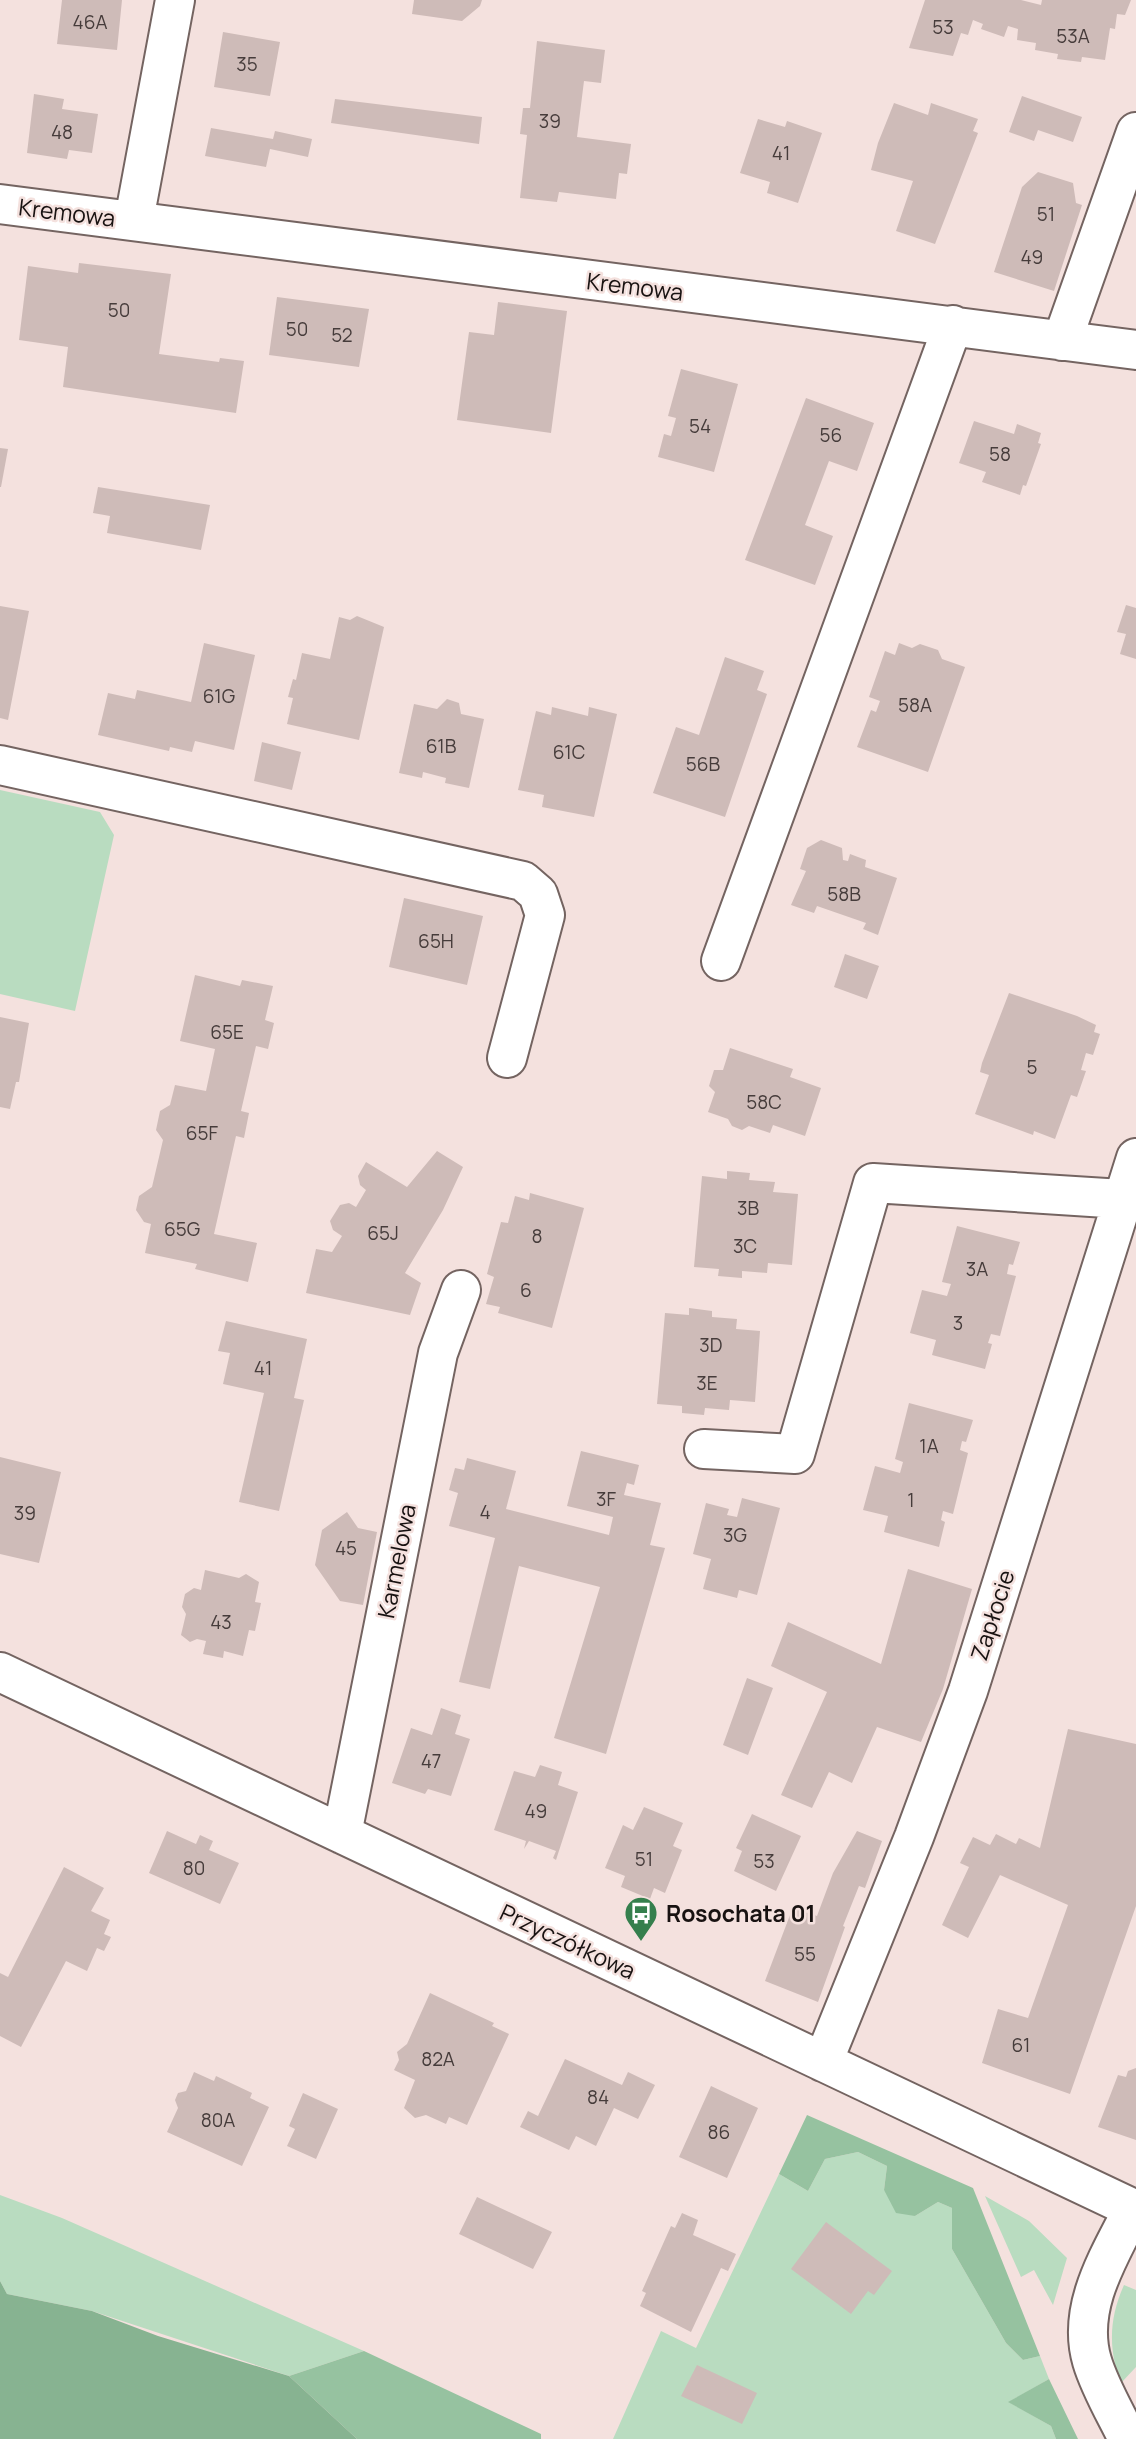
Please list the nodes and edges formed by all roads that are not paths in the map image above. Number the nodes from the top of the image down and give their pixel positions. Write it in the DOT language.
graph roads {
  1 [pos="175,0"];
  2 [pos="1136,132"];
  3 [pos="0,204"];
  4 [pos="134,220"];
  5 [pos="953,325"];
  6 [pos="1062,341"];
  7 [pos="1136,350"];
  8 [pos="0,765"];
  9 [pos="721,961"];
  10 [pos="508,1058"];
  11 [pos="1130,1180"];
  12 [pos="461,1290"];
  13 [pos="704,1449"];
  14 [pos="0,1672"];
  15 [pos="342,1834"];
  16 [pos="823,2062"];
  17 [pos="1135,2210"];
  18 [pos="1128,2439"];
  1 -- 4 [label="street, Kremowa"];
  2 -- 6 [label="street"];
  3 -- 4 [label="street, Kremowa"];
  4 -- 5 [label="street, Kremowa"];
  5 -- 6 [label="street, Kremowa"];
  5 -- 9 [label="street"];
  6 -- 7 [label="street, Kremowa"];
  8 -- 10 [label="street"];
  11 -- 13 [label="street"];
  11 -- 16 [label="street, Zapłocie"];
  12 -- 15 [label="street, Karmelowa"];
  14 -- 15 [label="street, Przyczółkowa"];
  15 -- 16 [label="street, Przyczółkowa"];
  16 -- 17 [label="street, Przyczółkowa"];
  17 -- 18 [label="street"];
}
